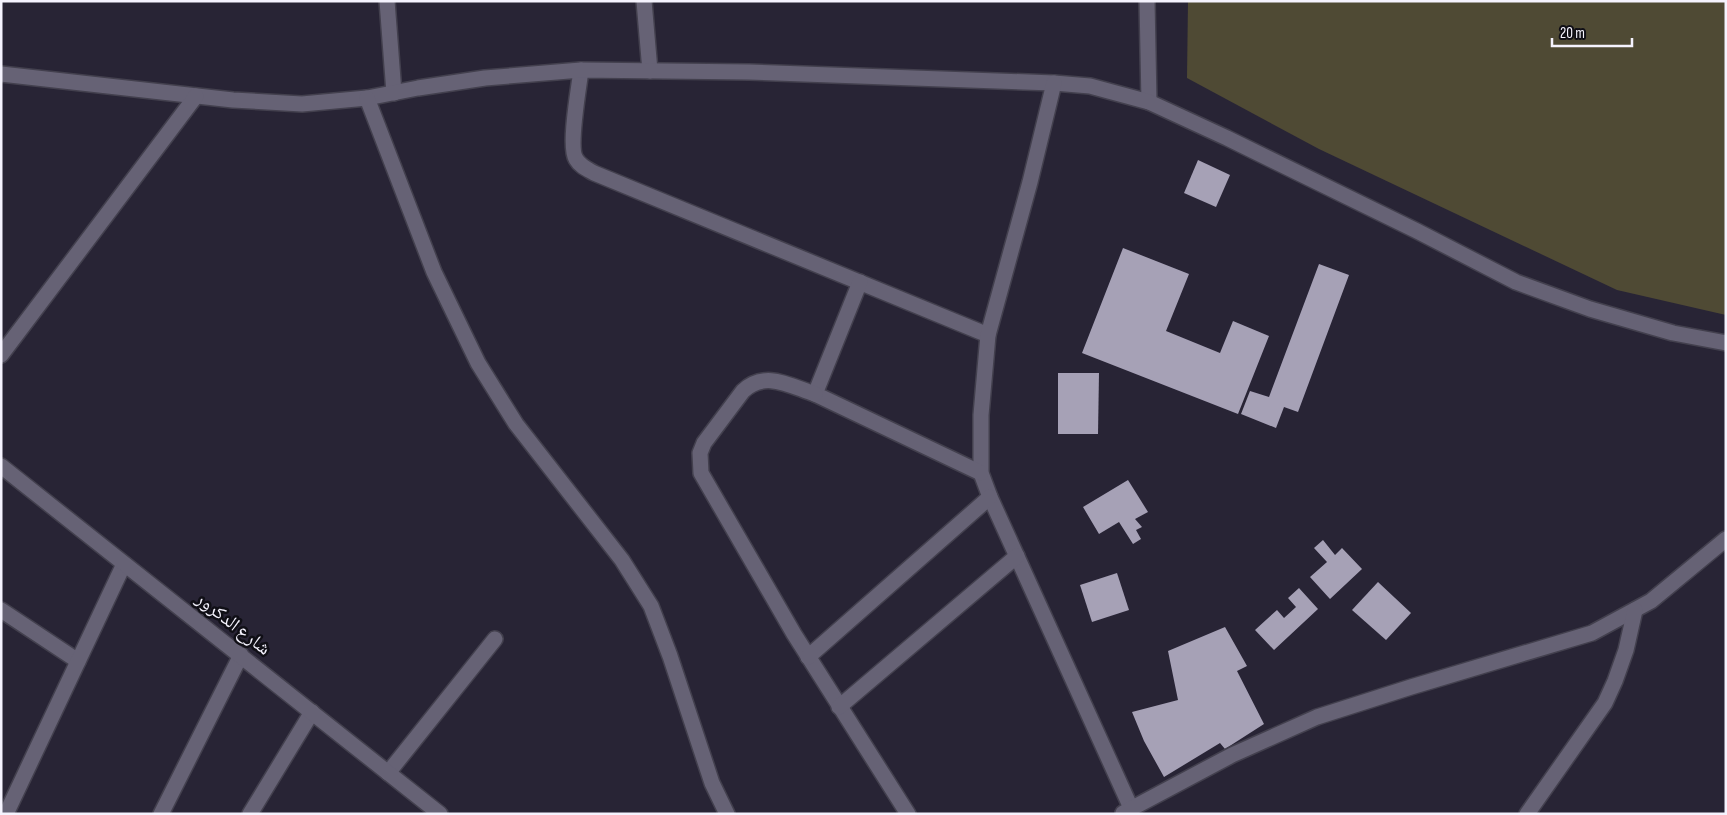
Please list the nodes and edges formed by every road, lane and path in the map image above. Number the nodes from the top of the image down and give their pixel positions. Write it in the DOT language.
graph roads {
  1 [pos="388,1"];
  2 [pos="644,1"];
  3 [pos="1148,1"];
  4 [pos="581,70"];
  5 [pos="650,71"];
  6 [pos="1,74"];
  7 [pos="1054,83"];
  8 [pos="394,93"];
  9 [pos="196,96"];
  10 [pos="367,98"];
  11 [pos="1149,102"];
  12 [pos="860,282"];
  13 [pos="988,335"];
  14 [pos="1726,344"];
  15 [pos="1,355"];
  16 [pos="815,394"];
  17 [pos="1,466"];
  18 [pos="981,473"];
  19 [pos="990,497"];
  20 [pos="1726,539"];
  21 [pos="1017,556"];
  22 [pos="124,564"];
  23 [pos="1,610"];
  24 [pos="1635,610"];
  25 [pos="495,639"];
  26 [pos="241,656"];
  27 [pos="808,657"];
  28 [pos="78,661"];
  29 [pos="839,707"];
  30 [pos="312,712"];
  31 [pos="388,773"];
  32 [pos="1127,811"];
  33 [pos="6,814"];
  34 [pos="161,814"];
  35 [pos="250,814"];
  36 [pos="440,814"];
  37 [pos="727,814"];
  38 [pos="908,814"];
  39 [pos="1528,814"];
  1 -- 8 [label="street"];
  2 -- 5 [label="street"];
  3 -- 11 [label="street"];
  4 -- 5 [label="street"];
  4 -- 8 [label="street"];
  4 -- 12 [label="street"];
  5 -- 7 [label="street"];
  6 -- 9 [label="street"];
  7 -- 11 [label="street"];
  7 -- 13 [label="street"];
  8 -- 10 [label="street"];
  9 -- 10 [label="street"];
  9 -- 15 [label="street"];
  10 -- 37 [label="street"];
  11 -- 14 [label="street"];
  12 -- 13 [label="street"];
  12 -- 16 [label="street"];
  13 -- 18 [label="street"];
  16 -- 18 [label="street"];
  16 -- 27 [label="street"];
  17 -- 22 [label="street, شارع الدكرور"];
  18 -- 19 [label="street"];
  19 -- 21 [label="street"];
  19 -- 27 [label="street"];
  20 -- 24 [label="street"];
  21 -- 29 [label="street"];
  21 -- 32 [label="street"];
  22 -- 26 [label="street, شارع الدكرور"];
  22 -- 28 [label="street"];
  23 -- 28 [label="street"];
  24 -- 32 [label="street"];
  24 -- 39 [label="street"];
  25 -- 31 [label="street"];
  26 -- 30 [label="street, شارع الدكرور"];
  26 -- 34 [label="street"];
  27 -- 29 [label="street"];
  28 -- 33 [label="street"];
  29 -- 38 [label="street"];
  30 -- 31 [label="street, شارع الدكرور"];
  30 -- 35 [label="street"];
  31 -- 36 [label="street, شارع الدكرور"];
}
